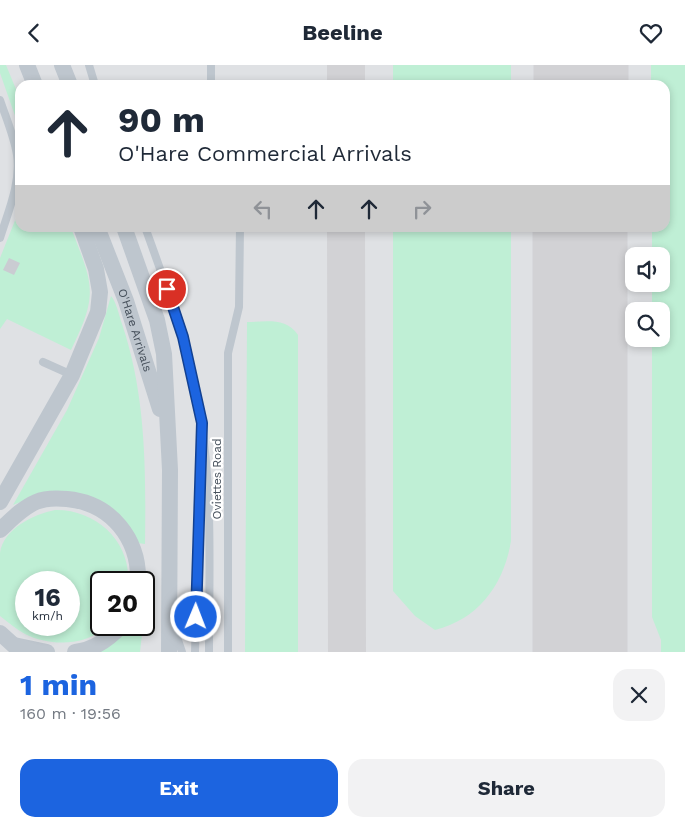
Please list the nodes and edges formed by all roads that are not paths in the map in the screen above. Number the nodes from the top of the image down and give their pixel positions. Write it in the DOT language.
graph roads {
  1 [pos="27,65"];
  2 [pos="62,65"];
  3 [pos="88,65"];
  4 [pos="211,65"];
  5 [pos="33,80"];
  6 [pos="68,80"];
  7 [pos="93,80"];
  8 [pos="211,80"];
  9 [pos="0,100"];
  10 [pos="15,146"];
  11 [pos="15,191"];
  12 [pos="83,232"];
  13 [pos="99,232"];
  14 [pos="126,232"];
  15 [pos="147,232"];
  16 [pos="240,232"];
  17 [pos="0,238"];
  18 [pos="43,362"];
  19 [pos="72,375"];
  20 [pos="202,423"];
  21 [pos="168,435"];
  22 [pos="0,502"];
  23 [pos="0,530"];
  24 [pos="138,571"];
  25 [pos="169,611"];
  26 [pos="112,636"];
  27 [pos="9,642"];
  28 [pos="47,652"];
  29 [pos="74,652"];
  30 [pos="169,652"];
  31 [pos="182,652"];
  32 [pos="195,652"];
  33 [pos="209,652"];
  34 [pos="228,652"];
  1 -- 5 [label="street"];
  2 -- 6 [label="street"];
  3 -- 7 [label="lane"];
  4 -- 8 [label="lane"];
  9 -- 10 [label="lane"];
  11 -- 17 [label="lane"];
  12 -- 19 [label="street"];
  13 -- 21 [label="street, O'Hare Arrivals"];
  14 -- 21 [label="street"];
  15 -- 20 [label="lane"];
  16 -- 34 [label="lane, Oviettes Road"];
  18 -- 19 [label="lane"];
  19 -- 22 [label="street"];
  20 -- 32 [label="lane"];
  20 -- 33 [label="lane"];
  21 -- 25 [label="street"];
  23 -- 24 [label="street"];
  25 -- 30 [label="street"];
  25 -- 31 [label="lane"];
  26 -- 29 [label="street"];
  27 -- 28 [label="street"];
}
